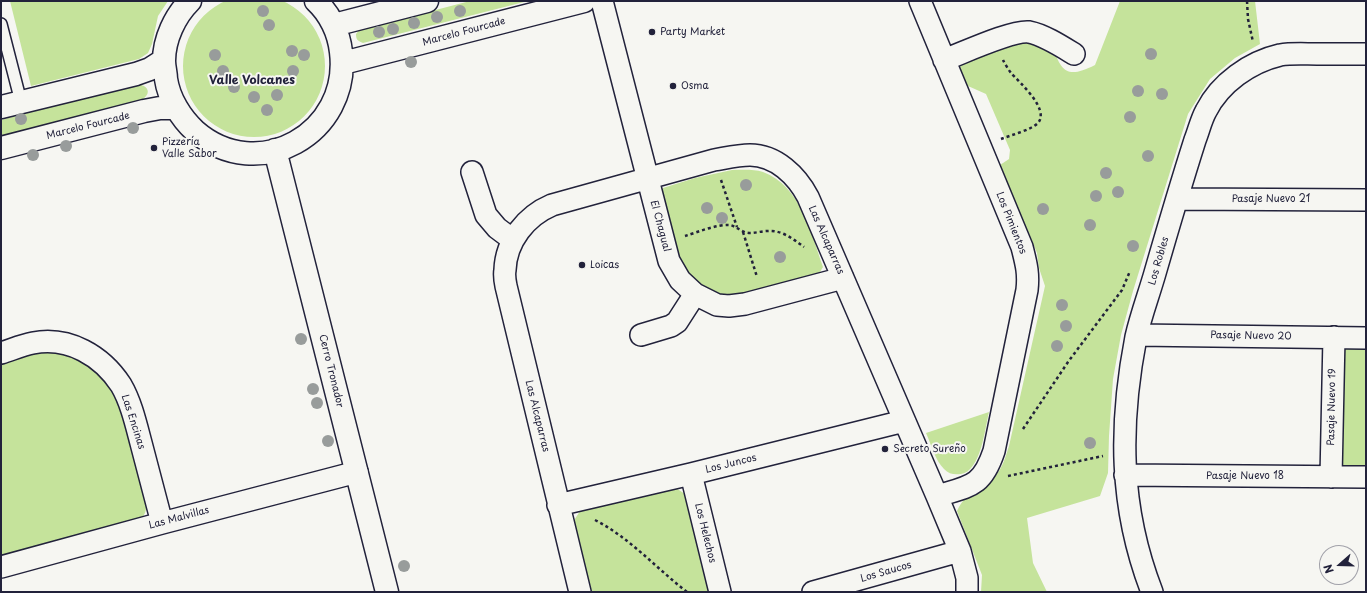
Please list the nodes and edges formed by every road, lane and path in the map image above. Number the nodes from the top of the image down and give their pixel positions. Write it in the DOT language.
graph roads {
  1 [pos="190,1"];
  2 [pos="316,1"];
  3 [pos="427,1"];
  4 [pos="584,1"];
  5 [pos="602,1"];
  6 [pos="920,1"];
  7 [pos="1247,1"];
  8 [pos="1,24"];
  9 [pos="334,24"];
  10 [pos="995,41"];
  11 [pos="1074,54"];
  12 [pos="1366,54"];
  13 [pos="1266,59"];
  14 [pos="164,60"];
  15 [pos="944,60"];
  16 [pos="343,63"];
  17 [pos="11,104"];
  18 [pos="176,108"];
  19 [pos="980,147"];
  20 [pos="1,148"];
  21 [pos="276,150"];
  22 [pos="714,160"];
  23 [pos="472,172"];
  24 [pos="647,179"];
  25 [pos="1177,199"];
  26 [pos="1366,200"];
  27 [pos="737,227"];
  28 [pos="743,232"];
  29 [pos="513,240"];
  30 [pos="664,242"];
  31 [pos="804,247"];
  32 [pos="1131,269"];
  33 [pos="843,278"];
  34 [pos="695,294"];
  35 [pos="764,299"];
  36 [pos="641,335"];
  37 [pos="1137,335"];
  38 [pos="1334,337"];
  39 [pos="1366,338"];
  40 [pos="1,353"];
  41 [pos="904,420"];
  42 [pos="1019,435"];
  43 [pos="1124,452"];
  44 [pos="357,472"];
  45 [pos="691,474"];
  46 [pos="1125,475"];
  47 [pos="1331,477"];
  48 [pos="1366,477"];
  49 [pos="974,483"];
  50 [pos="937,496"];
  51 [pos="558,505"];
  52 [pos="593,518"];
  53 [pos="162,523"];
  54 [pos="960,551"];
  55 [pos="1,567"];
  56 [pos="574,591"];
  57 [pos="387,592"];
  58 [pos="687,592"];
  59 [pos="720,592"];
  60 [pos="813,592"];
  61 [pos="967,592"];
  62 [pos="1152,592"];
  1 -- 14 [label="street"];
  2 -- 9 [label="street"];
  3 -- 9 [label="street"];
  4 -- 16 [label="street, Marcelo Fourcade"];
  5 -- 24 [label="street, El Chagual"];
  6 -- 15 [label="street, Los Pimientos"];
  7 -- 13 [label="path"];
  8 -- 17 [label="lane"];
  9 -- 16 [label="street"];
  10 -- 11 [label="street"];
  10 -- 15 [label="street"];
  10 -- 19 [label="path"];
  12 -- 13 [label="street, Los Robles"];
  13 -- 25 [label="street, Los Robles"];
  14 -- 17 [label="street"];
  14 -- 18 [label="street"];
  15 -- 19 [label="street, Los Pimientos"];
  16 -- 21 [label="street"];
  18 -- 20 [label="street, Marcelo Fourcade"];
  18 -- 21 [label="street"];
  19 -- 49 [label="street, Los Pimientos"];
  21 -- 44 [label="street, Cerro Tronador"];
  22 -- 24 [label="street, Las Alcaparras"];
  22 -- 27 [label="path"];
  22 -- 33 [label="street, Las Alcaparras"];
  23 -- 29 [label="street"];
  24 -- 29 [label="street, Las Alcaparras"];
  24 -- 30 [label="street, El Chagual"];
  25 -- 26 [label="street, Pasaje Nuevo 21"];
  25 -- 37 [label="street, Los Robles"];
  27 -- 28 [label="path"];
  27 -- 30 [label="path"];
  28 -- 31 [label="path"];
  28 -- 35 [label="path"];
  29 -- 51 [label="street, Las Alcaparras"];
  30 -- 34 [label="street, El Chagual"];
  32 -- 42 [label="path"];
  33 -- 35 [label="street, El Chagual"];
  33 -- 41 [label="street, Las Alcaparras"];
  34 -- 35 [label="street, El Chagual"];
  34 -- 36 [label="street"];
  37 -- 38 [label="street, Pasaje Nuevo 20"];
  37 -- 43 [label="street, Los Robles"];
  38 -- 39 [label="street, Pasaje Nuevo 20"];
  38 -- 47 [label="street, Pasaje Nuevo 19"];
  40 -- 53 [label="street, Las Encinas"];
  41 -- 45 [label="street, Los Juncos"];
  41 -- 50 [label="street, Las Alcaparras"];
  43 -- 46 [label="street, Los Robles"];
  43 -- 49 [label="path"];
  44 -- 53 [label="street, Las Malvillas"];
  44 -- 57 [label="street, Cerro Tronador"];
  45 -- 51 [label="street, Los Juncos"];
  45 -- 59 [label="street, Los Helechos"];
  46 -- 47 [label="street, Pasaje Nuevo 18"];
  46 -- 62 [label="street, Los Robles"];
  47 -- 48 [label="street, Pasaje Nuevo 18"];
  49 -- 50 [label="street, Los Pimientos"];
  50 -- 54 [label="street, Las Alcaparras"];
  51 -- 56 [label="street, Las Alcaparras"];
  52 -- 58 [label="path"];
  53 -- 55 [label="street, Las Malvillas"];
  54 -- 60 [label="street, Los Saucos"];
  54 -- 61 [label="street, Las Alcaparras"];
}
